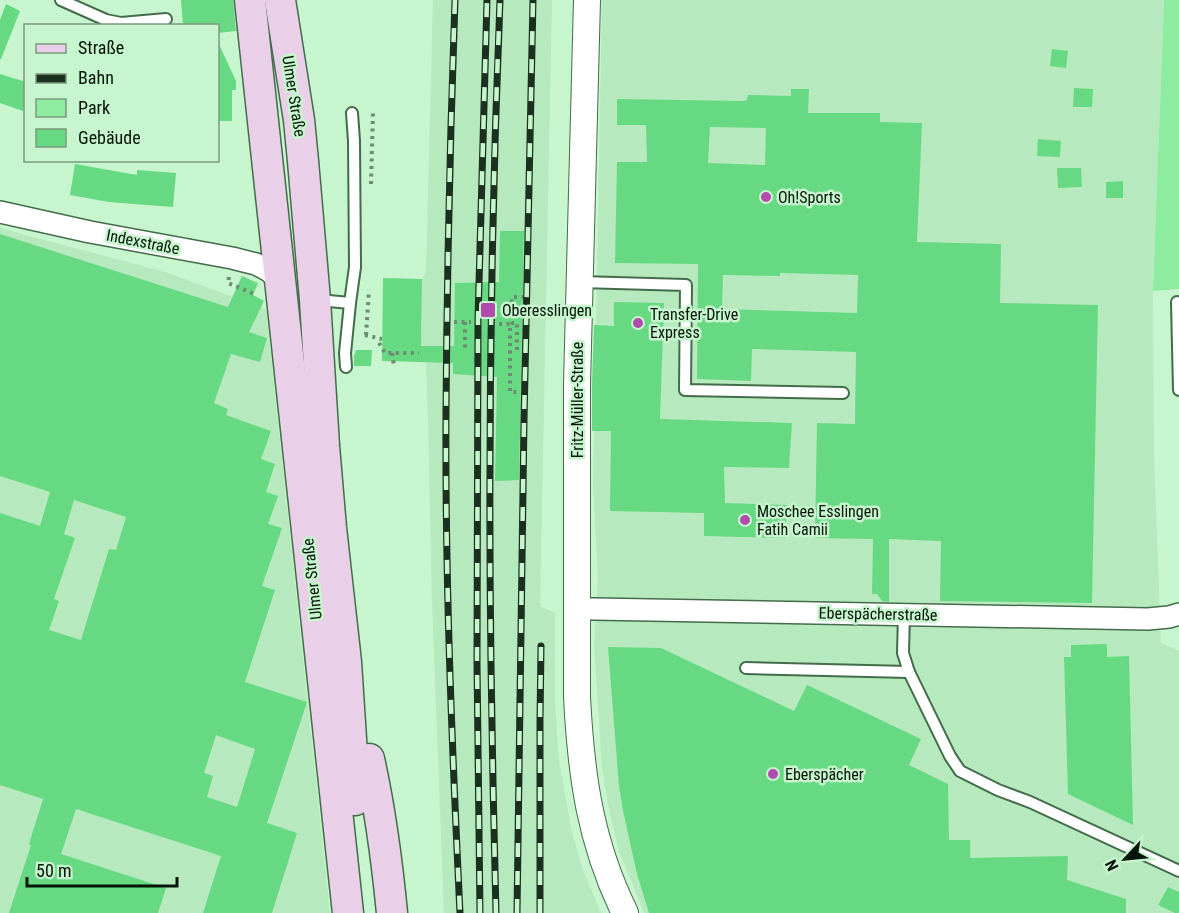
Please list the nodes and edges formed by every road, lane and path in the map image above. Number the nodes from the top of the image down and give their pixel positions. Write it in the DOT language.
graph roads {
  1 [pos="61,0"];
  2 [pos="250,0"];
  3 [pos="280,0"];
  4 [pos="587,0"];
  5 [pos="166,19"];
  6 [pos="352,113"];
  7 [pos="0,212"];
  8 [pos="277,244"];
  9 [pos="579,282"];
  10 [pos="232,285"];
  11 [pos="270,289"];
  12 [pos="523,297"];
  13 [pos="315,300"];
  14 [pos="1177,302"];
  15 [pos="350,303"];
  16 [pos="454,322"];
  17 [pos="465,322"];
  18 [pos="471,322"];
  19 [pos="499,324"];
  20 [pos="510,324"];
  21 [pos="522,324"];
  22 [pos="347,331"];
  23 [pos="380,340"];
  24 [pos="379,350"];
  25 [pos="465,350"];
  26 [pos="517,350"];
  27 [pos="392,353"];
  28 [pos="419,353"];
  29 [pos="393,366"];
  30 [pos="346,367"];
  31 [pos="1179,390"];
  32 [pos="520,392"];
  33 [pos="843,393"];
  34 [pos="577,614"];
  35 [pos="904,614"];
  36 [pos="1179,614"];
  37 [pos="346,662"];
  38 [pos="746,668"];
  39 [pos="909,672"];
  40 [pos="1179,871"];
  41 [pos="348,913"];
  42 [pos="367,913"];
  43 [pos="392,913"];
  44 [pos="625,913"];
  1 -- 5 [label="lane"];
  2 -- 8 [label="main road, Ulmer Straße"];
  3 -- 13 [label="main road, Ulmer Straße"];
  4 -- 9 [label="street, Fritz-Müller-Straße"];
  6 -- 15 [label="lane"];
  7 -- 11 [label="street, Indexstraße"];
  8 -- 11 [label="main road, Ulmer Straße"];
  8 -- 13 [label="main road, Ulmer Straße"];
  9 -- 33 [label="lane"];
  9 -- 34 [label="street, Fritz-Müller-Straße"];
  10 -- 11 [label="path"];
  11 -- 41 [label="main road, Ulmer Straße"];
  12 -- 26 [label="path"];
  13 -- 15 [label="lane"];
  13 -- 37 [label="main road, Ulmer Straße"];
  14 -- 31 [label="lane"];
  15 -- 22 [label="lane"];
  16 -- 17 [label="path"];
  17 -- 18 [label="path"];
  17 -- 25 [label="path"];
  19 -- 20 [label="path"];
  20 -- 21 [label="path"];
  20 -- 32 [label="path"];
  22 -- 23 [label="path"];
  22 -- 30 [label="lane"];
  23 -- 24 [label="path"];
  23 -- 27 [label="path"];
  27 -- 28 [label="path"];
  27 -- 29 [label="path"];
  34 -- 35 [label="street, Eberspächerstraße"];
  34 -- 44 [label="street"];
  35 -- 36 [label="street, Eberspächerstraße"];
  35 -- 39 [label="lane"];
  37 -- 42 [label="main road, Ulmer Straße"];
  37 -- 43 [label="main road"];
  38 -- 39 [label="lane"];
  39 -- 40 [label="lane"];
}
